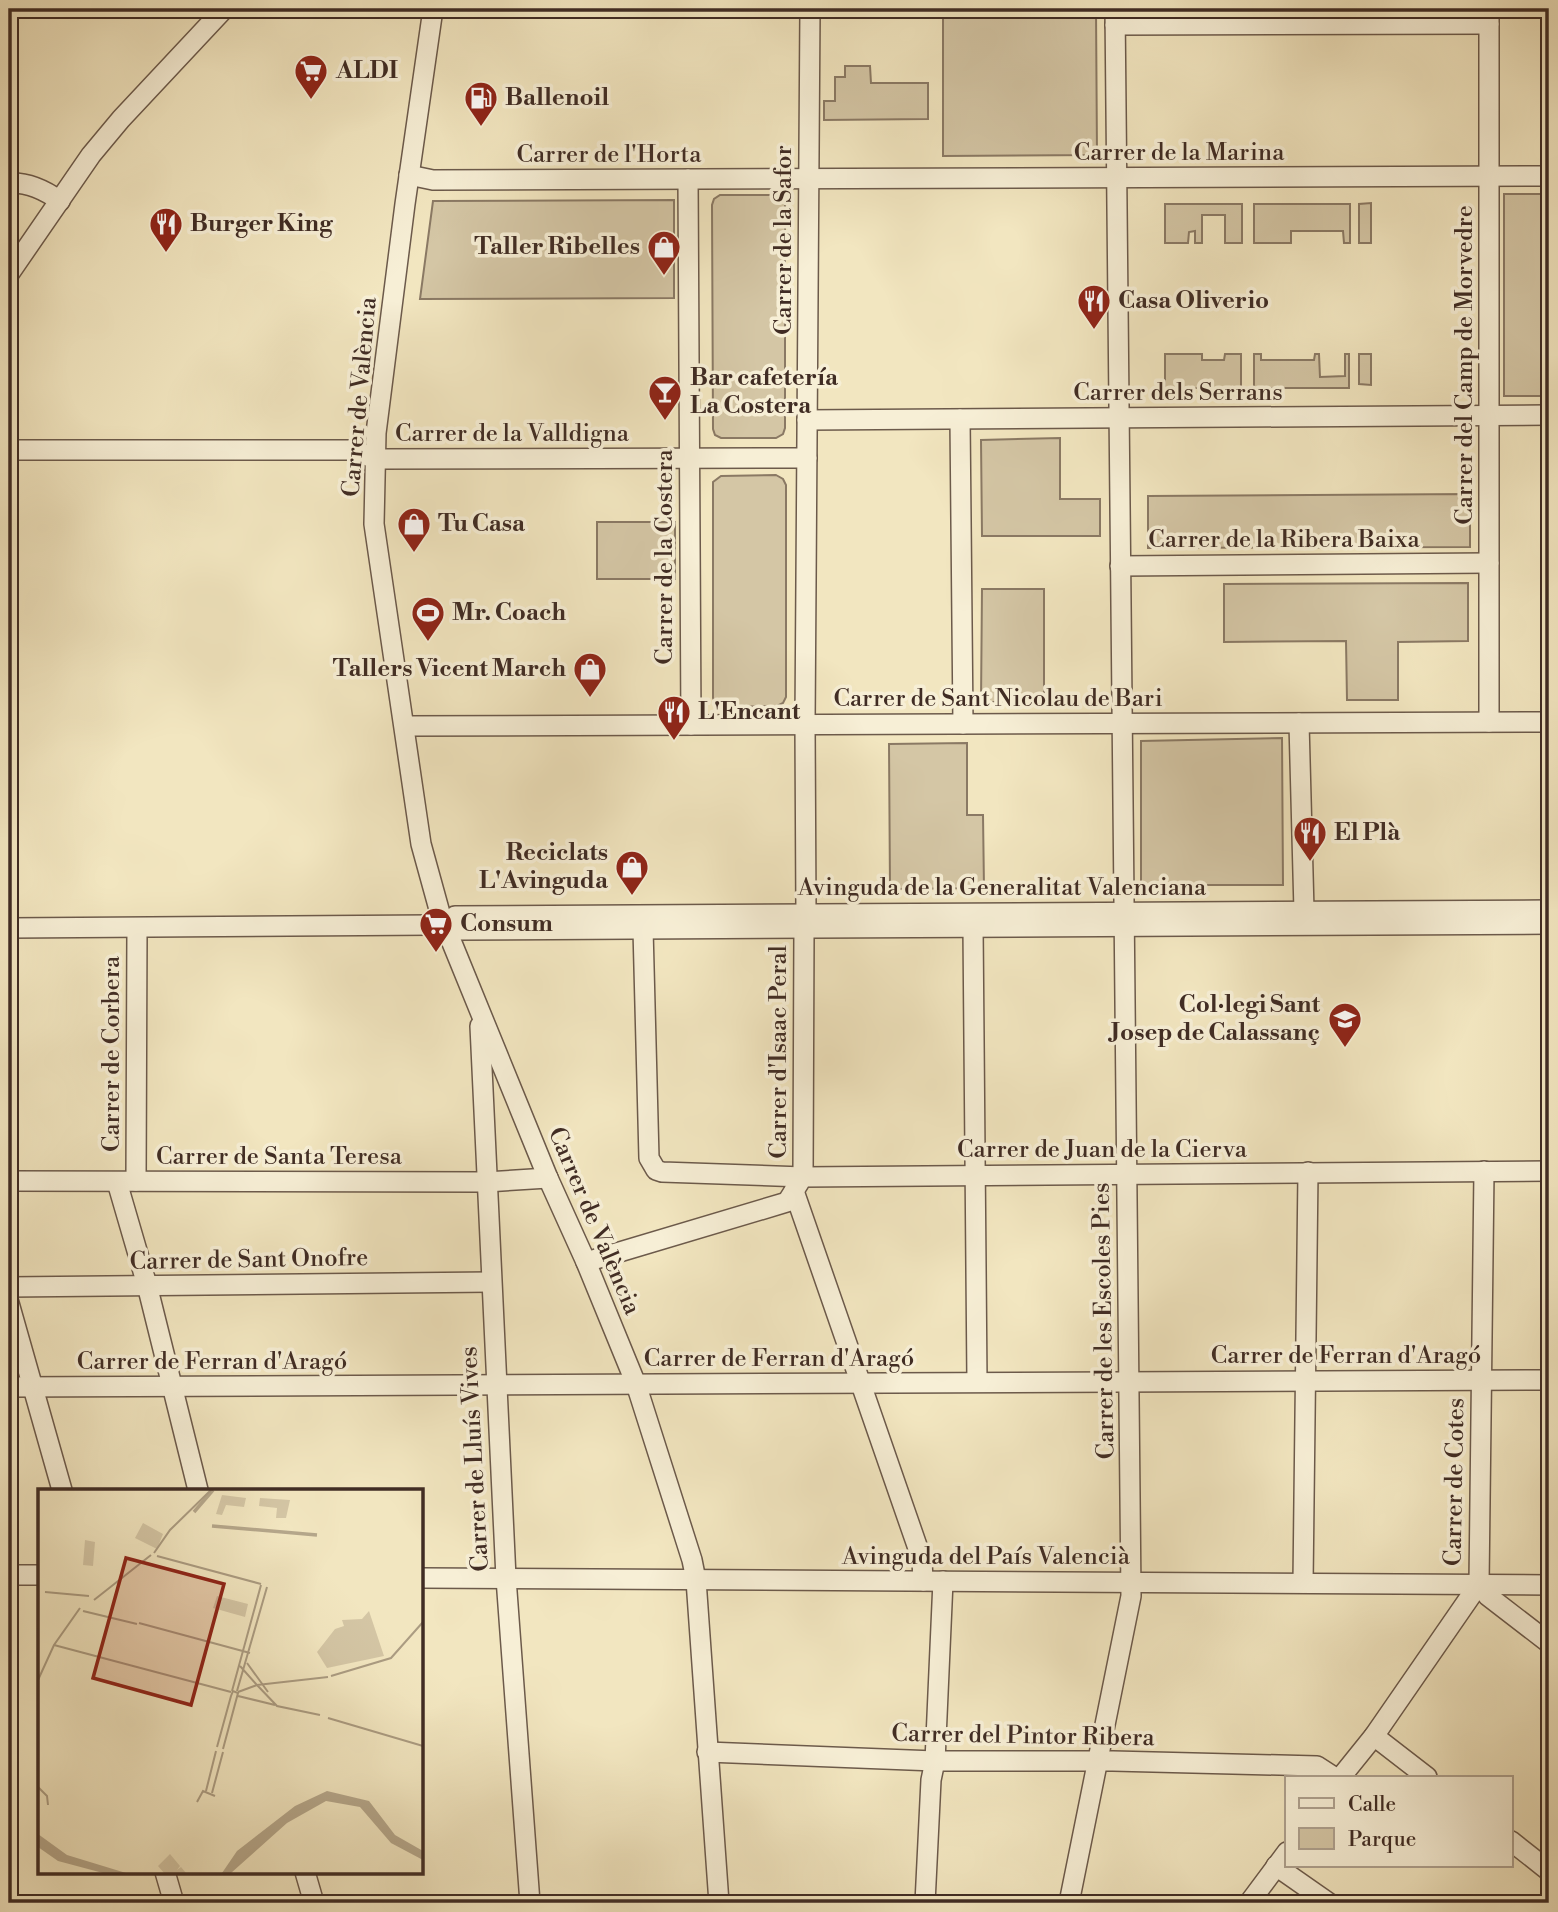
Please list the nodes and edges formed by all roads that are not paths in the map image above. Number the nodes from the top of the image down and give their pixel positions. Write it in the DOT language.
graph roads {
  1 [pos="223,9"];
  2 [pos="433,9"];
  3 [pos="810,9"];
  4 [pos="1489,16"];
  5 [pos="1115,17"];
  6 [pos="410,175"];
  7 [pos="1489,176"];
  8 [pos="1549,176"];
  9 [pos="1116,177"];
  10 [pos="688,179"];
  11 [pos="809,179"];
  12 [pos="9,183"];
  13 [pos="60,201"];
  14 [pos="9,274"];
  15 [pos="1549,415"];
  16 [pos="1489,416"];
  17 [pos="1119,418"];
  18 [pos="960,419"];
  19 [pos="807,420"];
  20 [pos="9,450"];
  21 [pos="807,457"];
  22 [pos="689,458"];
  23 [pos="375,459"];
  24 [pos="1489,563"];
  25 [pos="1120,566"];
  26 [pos="1489,722"];
  27 [pos="1549,722"];
  28 [pos="1122,723"];
  29 [pos="1299,723"];
  30 [pos="805,724"];
  31 [pos="963,724"];
  32 [pos="691,725"];
  33 [pos="405,726"];
  34 [pos="1549,910"];
  35 [pos="1304,911"];
  36 [pos="1124,919"];
  37 [pos="805,921"];
  38 [pos="447,924"];
  39 [pos="1549,924"];
  40 [pos="973,927"];
  41 [pos="9,928"];
  42 [pos="137,928"];
  43 [pos="643,929"];
  44 [pos="480,1011"];
  45 [pos="1484,1171"];
  46 [pos="1549,1171"];
  47 [pos="1308,1172"];
  48 [pos="1127,1174"];
  49 [pos="976,1175"];
  50 [pos="548,1178"];
  51 [pos="9,1181"];
  52 [pos="127,1182"];
  53 [pos="486,1182"];
  54 [pos="799,1184"];
  55 [pos="586,1262"];
  56 [pos="491,1282"];
  57 [pos="147,1285"];
  58 [pos="9,1287"];
  59 [pos="9,1303"];
  60 [pos="1481,1380"];
  61 [pos="1549,1380"];
  62 [pos="1129,1381"];
  63 [pos="1306,1381"];
  64 [pos="977,1382"];
  65 [pos="862,1383"];
  66 [pos="496,1384"];
  67 [pos="636,1384"];
  68 [pos="172,1386"];
  69 [pos="9,1387"];
  70 [pos="33,1387"];
  71 [pos="62,1489"];
  72 [pos="198,1489"];
  73 [pos="9,1575"];
  74 [pos="38,1576"];
  75 [pos="424,1578"];
  76 [pos="506,1578"];
  77 [pos="696,1580"];
  78 [pos="923,1581"];
  79 [pos="943,1581"];
  80 [pos="1131,1583"];
  81 [pos="1303,1583"];
  82 [pos="1479,1584"];
  83 [pos="1549,1585"];
  84 [pos="1549,1643"];
  85 [pos="1374,1736"];
  86 [pos="707,1752"];
  87 [pos="1098,1760"];
  88 [pos="935,1761"];
  89 [pos="1332,1776"];
  90 [pos="1342,1776"];
  91 [pos="1426,1776"];
  92 [pos="1512,1843"];
  93 [pos="1282,1859"];
  94 [pos="1291,1867"];
  95 [pos="1549,1871"];
  96 [pos="166,1874"];
  97 [pos="306,1874"];
  98 [pos="174,1903"];
  99 [pos="314,1903"];
  100 [pos="530,1903"];
  101 [pos="719,1903"];
  102 [pos="925,1903"];
  103 [pos="1069,1903"];
  104 [pos="1249,1903"];
  105 [pos="1329,1903"];
  1 -- 13 [label="street"];
  2 -- 6 [label="street, Carrer de València"];
  3 -- 11 [label="street, Carrer de la Safor"];
  4 -- 5 [label="street"];
  4 -- 7 [label="street, Carrer del Camp de Morvedre"];
  5 -- 9 [label="street, Carrer de les Escoles Pies"];
  6 -- 10 [label="street, Carrer de l'Horta"];
  6 -- 23 [label="street, Carrer de València"];
  7 -- 8 [label="street, Carrer de la Marina"];
  7 -- 9 [label="street, Carrer de la Marina"];
  7 -- 16 [label="street, Carrer del Camp de Morvedre"];
  9 -- 11 [label="street, Carrer de la Marina"];
  9 -- 17 [label="street, Carrer de les Escoles Pies"];
  10 -- 11 [label="street, Carrer de l'Horta"];
  10 -- 22 [label="street, Carrer de la Costera"];
  11 -- 19 [label="street, Carrer de la Safor"];
  12 -- 13 [label="street"];
  13 -- 14 [label="street"];
  15 -- 16 [label="street, Carrer dels Serrans"];
  16 -- 17 [label="street, Carrer dels Serrans"];
  16 -- 24 [label="street, Carrer del Camp de Morvedre"];
  17 -- 18 [label="street, Carrer dels Serrans"];
  17 -- 25 [label="street, Carrer de les Escoles Pies"];
  18 -- 19 [label="street, Carrer dels Serrans"];
  18 -- 31 [label="street"];
  19 -- 21 [label="street, Carrer de la Safor"];
  20 -- 23 [label="street, Carrer de la Valldigna"];
  21 -- 22 [label="street, Carrer de la Valldigna"];
  21 -- 30 [label="street, Carrer de la Safor"];
  22 -- 23 [label="street, Carrer de la Valldigna"];
  22 -- 32 [label="street, Carrer de la Costera"];
  23 -- 33 [label="street, Carrer de València"];
  24 -- 25 [label="street, Carrer de la Ribera Baixa"];
  24 -- 26 [label="street, Carrer del Camp de Morvedre"];
  25 -- 28 [label="street, Carrer de les Escoles Pies"];
  26 -- 27 [label="street, Carrer de Sant Nicolau de Bari"];
  26 -- 29 [label="street, Carrer de Sant Nicolau de Bari"];
  28 -- 29 [label="street, Carrer de Sant Nicolau de Bari"];
  28 -- 31 [label="street, Carrer de Sant Nicolau de Bari"];
  28 -- 36 [label="street, Carrer de les Escoles Pies"];
  29 -- 35 [label="street"];
  30 -- 31 [label="street, Carrer de Sant Nicolau de Bari"];
  30 -- 32 [label="street, Carrer de Sant Nicolau de Bari"];
  30 -- 37 [label="street, Carrer d'Isaac Peral"];
  32 -- 33 [label="street, Carrer de Sant Nicolau de Bari"];
  33 -- 38 [label="street, Carrer de València"];
  34 -- 35 [label="street, Avinguda de la Generalitat Valenciana"];
  35 -- 36 [label="street, Avinguda de la Generalitat Valenciana"];
  36 -- 37 [label="street, Avinguda de la Generalitat Valenciana"];
  36 -- 39 [label="street, Avinguda de la Generalitat Valenciana"];
  36 -- 40 [label="street, Avinguda de la Generalitat Valenciana"];
  36 -- 48 [label="street, Carrer de les Escoles Pies"];
  37 -- 38 [label="street, Avinguda de la Generalitat Valenciana"];
  37 -- 40 [label="street, Avinguda de la Generalitat Valenciana"];
  37 -- 43 [label="street, Avinguda de la Generalitat Valenciana"];
  37 -- 54 [label="street, Carrer d'Isaac Peral"];
  38 -- 42 [label="street, Avinguda de la Generalitat Valenciana"];
  38 -- 43 [label="street, Avinguda de la Generalitat Valenciana"];
  38 -- 44 [label="street, Carrer de València"];
  40 -- 49 [label="street"];
  41 -- 42 [label="street, Avinguda de la Generalitat Valenciana"];
  42 -- 52 [label="street, Carrer de Corbera"];
  43 -- 54 [label="street, Carrer de Juan de la Cierva"];
  44 -- 50 [label="street, Carrer de València"];
  44 -- 53 [label="street, Carrer de Lluís Vives"];
  45 -- 46 [label="street, Carrer de Juan de la Cierva"];
  45 -- 47 [label="street, Carrer de Juan de la Cierva"];
  45 -- 60 [label="street, Carrer de Cotes"];
  47 -- 48 [label="street, Carrer de Juan de la Cierva"];
  47 -- 63 [label="street"];
  48 -- 49 [label="street, Carrer de Juan de la Cierva"];
  48 -- 62 [label="street, Carrer de les Escoles Pies"];
  49 -- 54 [label="street, Carrer de Juan de la Cierva"];
  49 -- 64 [label="street"];
  50 -- 53 [label="street, Carrer de Santa Teresa"];
  50 -- 55 [label="street, Carrer de València"];
  51 -- 52 [label="street, Carrer de Santa Teresa"];
  52 -- 53 [label="street, Carrer de Santa Teresa"];
  52 -- 57 [label="street, Carrer de Corbera"];
  53 -- 56 [label="street, Carrer de Lluís Vives"];
  54 -- 55 [label="street"];
  54 -- 65 [label="street, Carrer d'Isaac Peral"];
  55 -- 67 [label="street, Carrer de València"];
  56 -- 57 [label="street, Carrer de Sant Onofre"];
  56 -- 66 [label="street, Carrer de Lluís Vives"];
  57 -- 58 [label="street, Carrer de Sant Onofre"];
  57 -- 68 [label="street, Carrer de Corbera"];
  59 -- 70 [label="street"];
  60 -- 61 [label="street, Carrer de Ferran d'Aragó"];
  60 -- 63 [label="street, Carrer de Ferran d'Aragó"];
  60 -- 82 [label="street, Carrer de Cotes"];
  62 -- 63 [label="street, Carrer de Ferran d'Aragó"];
  62 -- 64 [label="street, Carrer de Ferran d'Aragó"];
  62 -- 80 [label="street, Carrer de les Escoles Pies"];
  63 -- 81 [label="street"];
  64 -- 65 [label="street, Carrer de Ferran d'Aragó"];
  65 -- 67 [label="street, Carrer de Ferran d'Aragó"];
  65 -- 78 [label="street, Carrer d'Isaac Peral"];
  66 -- 67 [label="street, Carrer de Ferran d'Aragó"];
  66 -- 68 [label="street, Carrer de Ferran d'Aragó"];
  66 -- 76 [label="street, Carrer de Lluís Vives"];
  67 -- 77 [label="street, Carrer de València"];
  68 -- 70 [label="street, Carrer de Ferran d'Aragó"];
  68 -- 72 [label="street, Carrer de Corbera"];
  69 -- 70 [label="street, Carrer de Ferran d'Aragó"];
  70 -- 71 [label="street"];
  73 -- 74 [label="street"];
  75 -- 76 [label="street, Avinguda del País Valencià"];
  76 -- 77 [label="street, Avinguda del País Valencià"];
  76 -- 100 [label="street, Carrer de Lluís Vives"];
  77 -- 78 [label="street, Avinguda del País Valencià"];
  77 -- 86 [label="street, Carrer de València"];
  78 -- 79 [label="street, Avinguda del País Valencià"];
  79 -- 80 [label="street, Avinguda del País Valencià"];
  79 -- 88 [label="street"];
  80 -- 81 [label="street, Avinguda del País Valencià"];
  80 -- 87 [label="street, Carrer de les Escoles Pies"];
  81 -- 82 [label="street, Avinguda del País Valencià"];
  82 -- 83 [label="street, Avinguda del País Valencià"];
  82 -- 84 [label="street"];
  82 -- 85 [label="street"];
  85 -- 90 [label="street"];
  85 -- 91 [label="street"];
  86 -- 88 [label="street, Carrer del Pintor Ribera"];
  86 -- 101 [label="street, Carrer de València"];
  87 -- 88 [label="street, Carrer del Pintor Ribera"];
  87 -- 89 [label="street, Carrer del Pintor Ribera"];
  87 -- 103 [label="street, Carrer de les Escoles Pies"];
  88 -- 102 [label="street"];
  92 -- 95 [label="street"];
  93 -- 104 [label="street"];
  94 -- 105 [label="street"];
  96 -- 98 [label="street"];
  97 -- 99 [label="street"];
}
